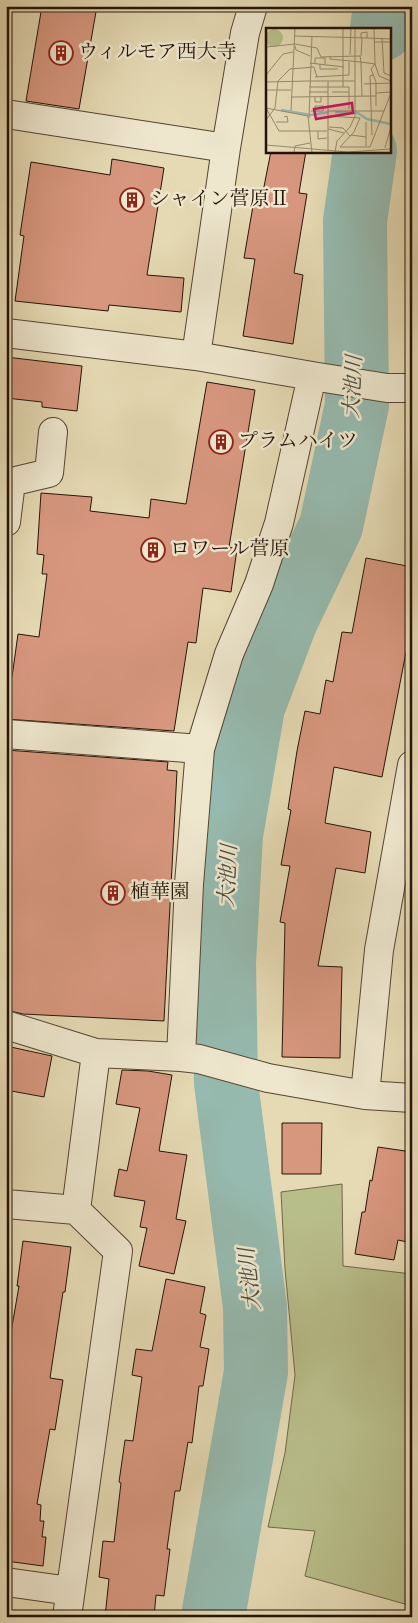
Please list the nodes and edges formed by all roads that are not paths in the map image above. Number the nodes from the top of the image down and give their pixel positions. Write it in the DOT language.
graph roads {
  1 [pos="253,6"];
  2 [pos="6,114"];
  3 [pos="226,148"];
  4 [pos="6,333"];
  5 [pos="196,356"];
  6 [pos="312,376"];
  7 [pos="399,388"];
  8 [pos="53,432"];
  9 [pos="6,522"];
  10 [pos="6,734"];
  11 [pos="200,749"];
  12 [pos="412,765"];
  13 [pos="408,803"];
  14 [pos="6,1025"];
  15 [pos="96,1054"];
  16 [pos="190,1058"];
  17 [pos="365,1095"];
  18 [pos="412,1098"];
  19 [pos="6,1204"];
  20 [pos="76,1210"];
  21 [pos="6,1582"];
  22 [pos="69,1604"];
  1 -- 3 [label="street"];
  2 -- 3 [label="street"];
  3 -- 5 [label="street"];
  4 -- 5 [label="street"];
  5 -- 6 [label="street"];
  6 -- 7 [label="street"];
  6 -- 11 [label="street"];
  8 -- 9 [label="street"];
  10 -- 11 [label="street"];
  11 -- 16 [label="street"];
  12 -- 13 [label="street"];
  13 -- 17 [label="street"];
  14 -- 15 [label="street"];
  15 -- 16 [label="street"];
  15 -- 20 [label="street"];
  16 -- 17 [label="street"];
  17 -- 18 [label="street"];
  19 -- 20 [label="street"];
  20 -- 22 [label="street"];
  21 -- 22 [label="street"];
}
